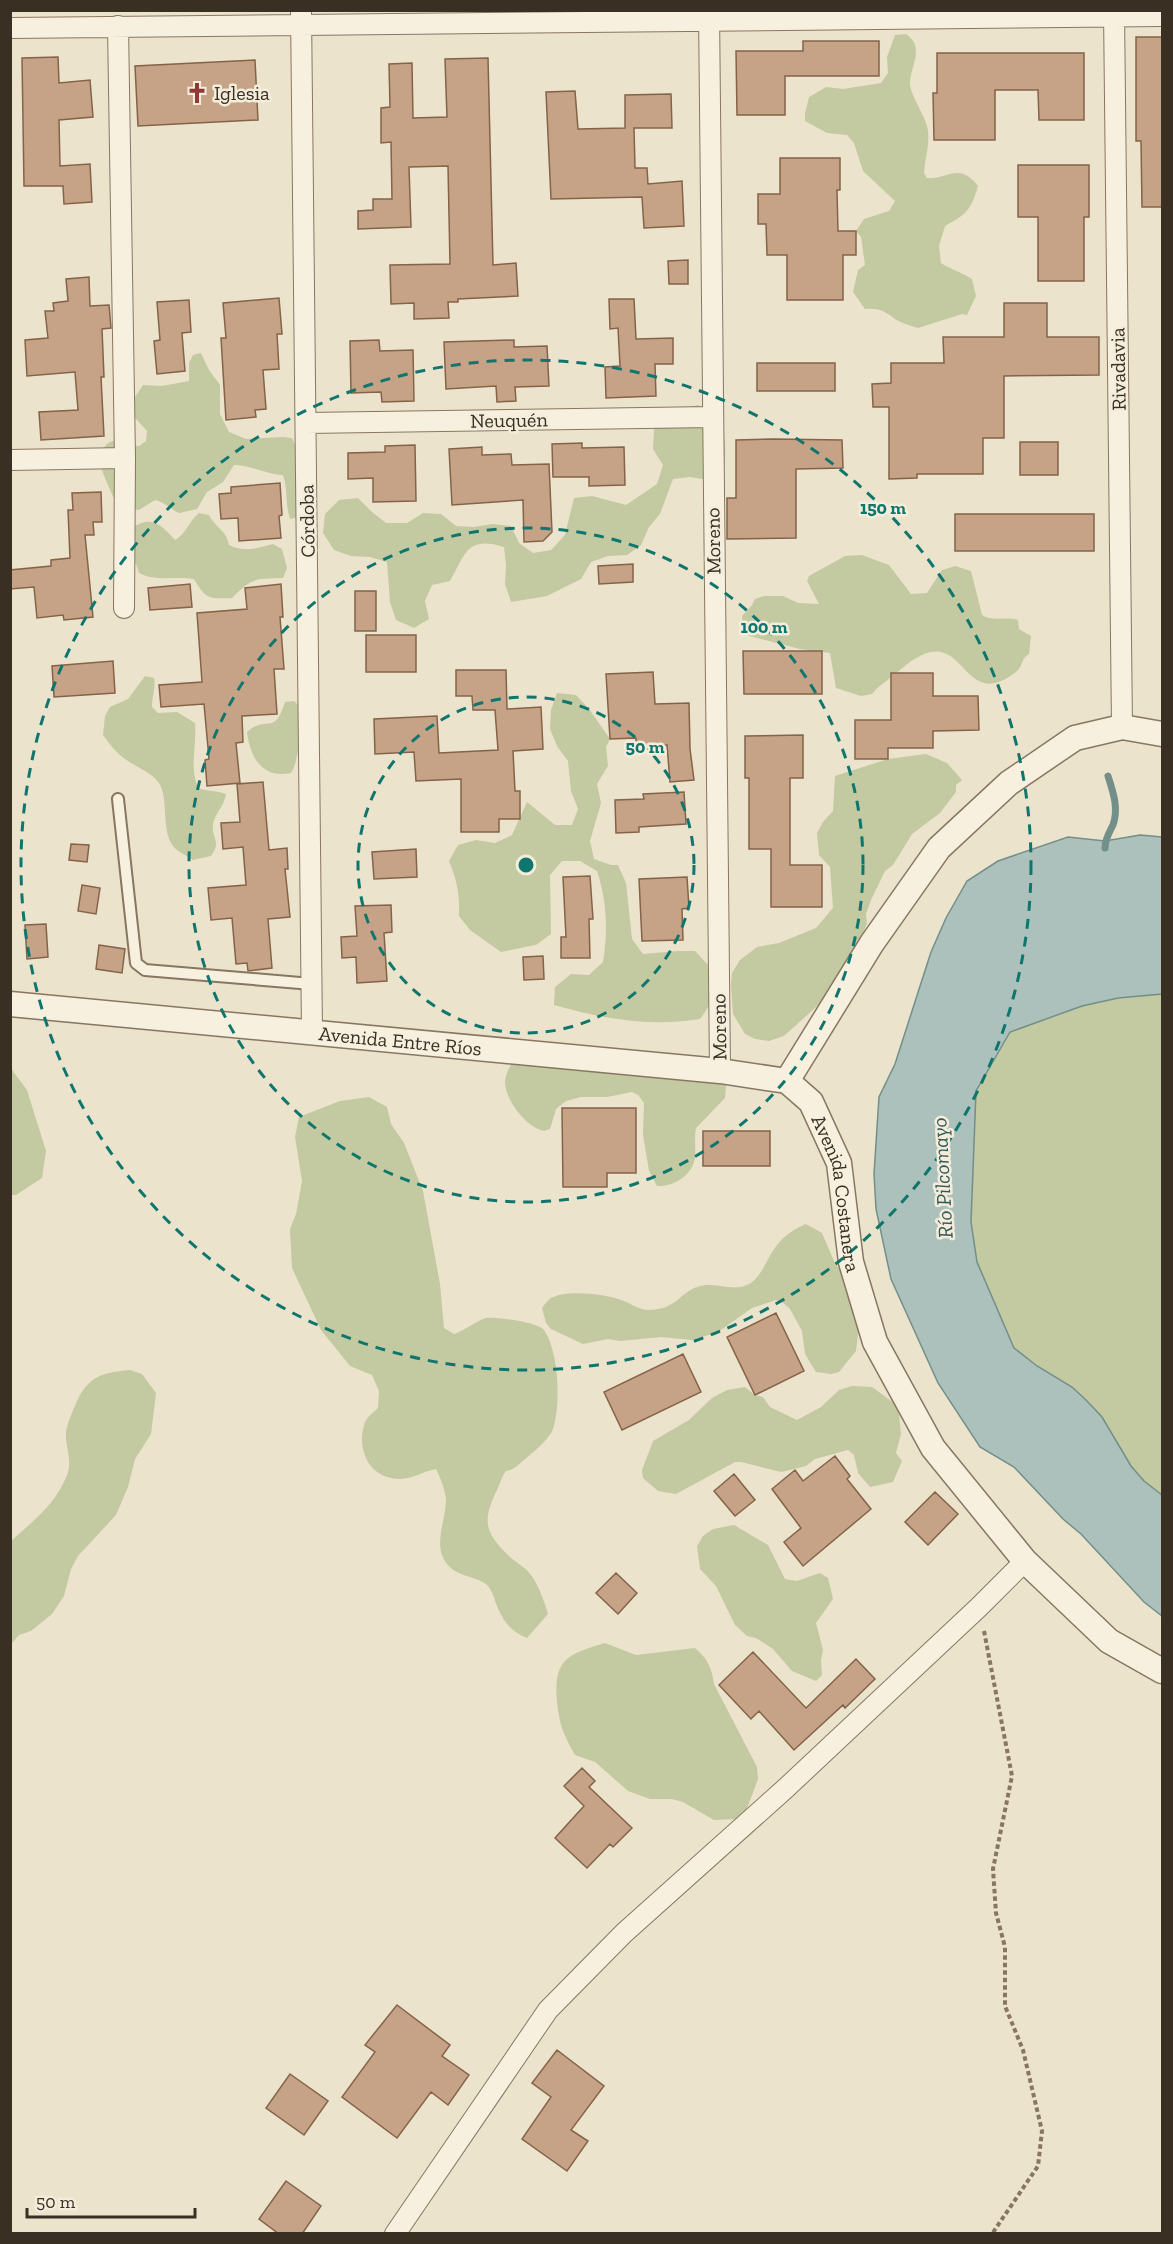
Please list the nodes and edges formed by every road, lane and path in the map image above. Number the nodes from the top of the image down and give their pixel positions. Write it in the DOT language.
graph roads {
  1 [pos="1114,14"];
  2 [pos="709,16"];
  3 [pos="1162,16"];
  4 [pos="301,17"];
  5 [pos="118,26"];
  6 [pos="10,27"];
  7 [pos="712,417"];
  8 [pos="306,423"];
  9 [pos="125,458"];
  10 [pos="10,460"];
  11 [pos="124,608"];
  12 [pos="1122,727"];
  13 [pos="1162,734"];
  14 [pos="118,799"];
  15 [pos="312,984"];
  16 [pos="10,1004"];
  17 [pos="312,1032"];
  18 [pos="720,1071"];
  19 [pos="787,1081"];
  20 [pos="1025,1561"];
  21 [pos="979,1607"];
  22 [pos="1162,1671"];
  23 [pos="402,2231"];
  24 [pos="992,2234"];
  1 -- 2 [label="street"];
  1 -- 3 [label="street"];
  1 -- 12 [label="street, Rivadavia"];
  2 -- 4 [label="street"];
  2 -- 7 [label="street, Moreno"];
  4 -- 5 [label="street"];
  4 -- 8 [label="street, Córdoba"];
  5 -- 6 [label="street"];
  5 -- 9 [label="street"];
  7 -- 8 [label="street, Neuquén"];
  7 -- 18 [label="street, Moreno"];
  8 -- 15 [label="street, Córdoba"];
  9 -- 10 [label="street"];
  9 -- 11 [label="street"];
  12 -- 13 [label="street"];
  12 -- 19 [label="street"];
  14 -- 15 [label="lane"];
  15 -- 17 [label="street, Córdoba"];
  16 -- 17 [label="street, Avenida Entre Ríos"];
  17 -- 18 [label="street, Avenida Entre Ríos"];
  18 -- 19 [label="street, Avenida Entre Ríos"];
  19 -- 20 [label="street, Avenida Costanera"];
  20 -- 21 [label="street"];
  20 -- 22 [label="street, Avenida Costanera"];
  21 -- 23 [label="street"];
  21 -- 24 [label="path"];
}
